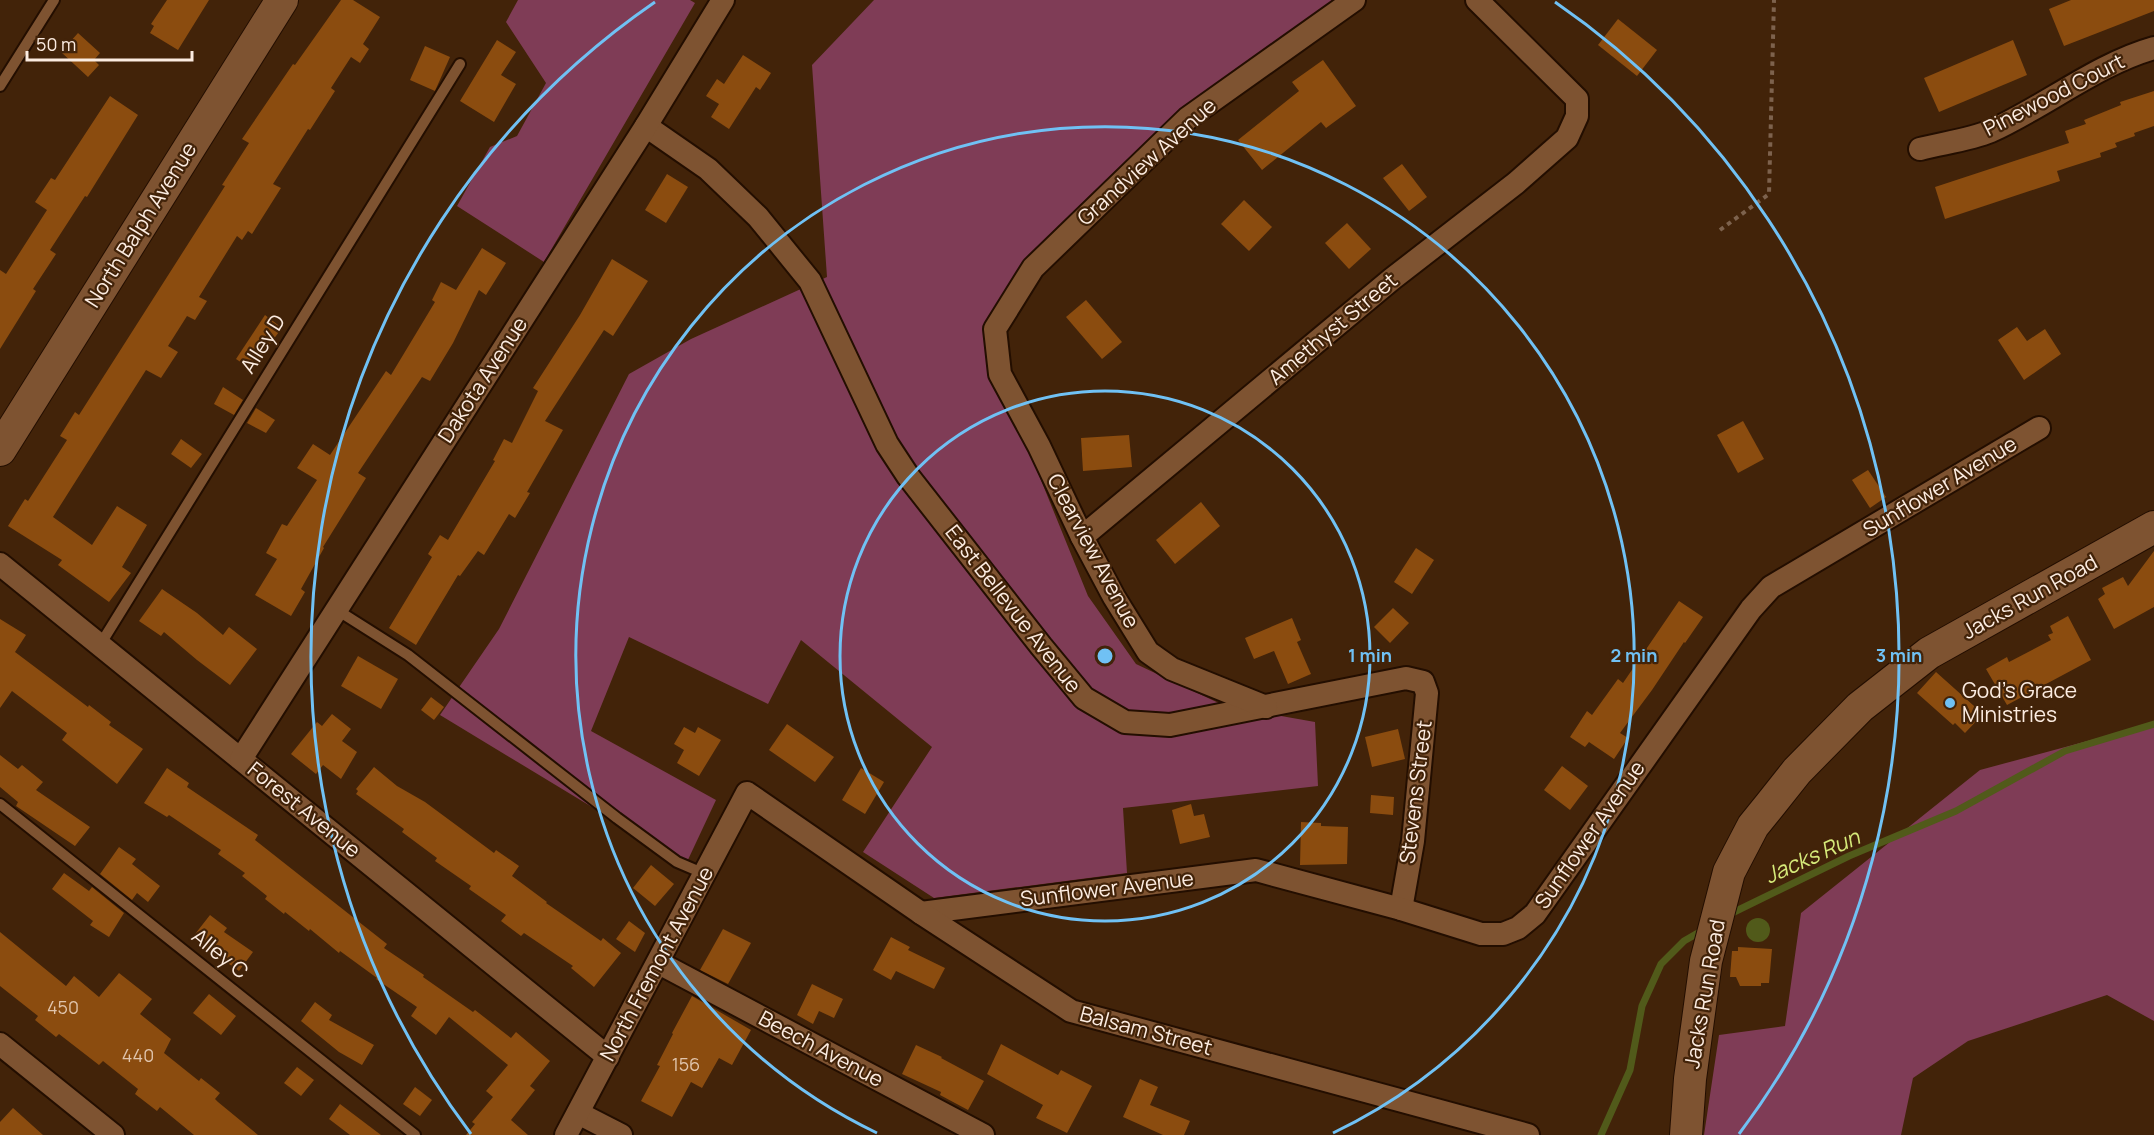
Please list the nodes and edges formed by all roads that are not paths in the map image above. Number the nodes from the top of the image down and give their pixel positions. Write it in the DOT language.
graph roads {
  1 [pos="54,0"];
  2 [pos="282,0"];
  3 [pos="723,0"];
  4 [pos="1354,0"];
  5 [pos="1477,0"];
  6 [pos="2154,48"];
  7 [pos="460,64"];
  8 [pos="0,87"];
  9 [pos="646,126"];
  10 [pos="1920,149"];
  11 [pos="996,329"];
  12 [pos="2039,428"];
  13 [pos="0,450"];
  14 [pos="2154,527"];
  15 [pos="1082,537"];
  16 [pos="0,564"];
  17 [pos="337,610"];
  18 [pos="100,645"];
  19 [pos="1417,679"];
  20 [pos="1266,706"];
  21 [pos="241,759"];
  22 [pos="747,793"];
  23 [pos="0,804"];
  24 [pos="705,874"];
  25 [pos="1401,909"];
  26 [pos="921,913"];
  27 [pos="658,963"];
  28 [pos="0,1044"];
  29 [pos="608,1057"];
  30 [pos="578,1113"];
  31 [pos="113,1135"];
  32 [pos="415,1135"];
  33 [pos="566,1135"];
  34 [pos="621,1135"];
  35 [pos="983,1135"];
  36 [pos="1528,1135"];
  37 [pos="1686,1135"];
  1 -- 8 [label="lane"];
  2 -- 13 [label="street, North Balph Avenue"];
  3 -- 9 [label="street, Dakota Avenue"];
  4 -- 11 [label="street, Grandview Avenue"];
  5 -- 15 [label="street, Amethyst Street"];
  6 -- 10 [label="street, Pinewood Court"];
  7 -- 18 [label="lane, Alley D"];
  9 -- 17 [label="street, Dakota Avenue"];
  9 -- 20 [label="street, East Bellevue Avenue"];
  11 -- 15 [label="street, Clearview Avenue"];
  12 -- 25 [label="street, Sunflower Avenue"];
  14 -- 37 [label="street, Jacks Run Road"];
  15 -- 20 [label="street, Clearview Avenue"];
  16 -- 18 [label="street, Forest Avenue"];
  17 -- 21 [label="street, Dakota Avenue"];
  17 -- 24 [label="lane"];
  18 -- 21 [label="street, Forest Avenue"];
  19 -- 20 [label="street, East Bellevue Avenue"];
  19 -- 25 [label="street, Stevens Street"];
  21 -- 29 [label="street, Forest Avenue"];
  22 -- 24 [label="street, North Fremont Avenue"];
  22 -- 26 [label="street, Balsam Street"];
  23 -- 32 [label="lane, Alley C"];
  24 -- 27 [label="street, North Fremont Avenue"];
  25 -- 26 [label="street, Sunflower Avenue"];
  26 -- 36 [label="street, Balsam Street"];
  27 -- 29 [label="street, North Fremont Avenue"];
  27 -- 35 [label="street, Beech Avenue"];
  28 -- 31 [label="street"];
  29 -- 30 [label="street, North Fremont Avenue"];
  30 -- 33 [label="street, North Fremont Avenue"];
  30 -- 34 [label="street"];
}
